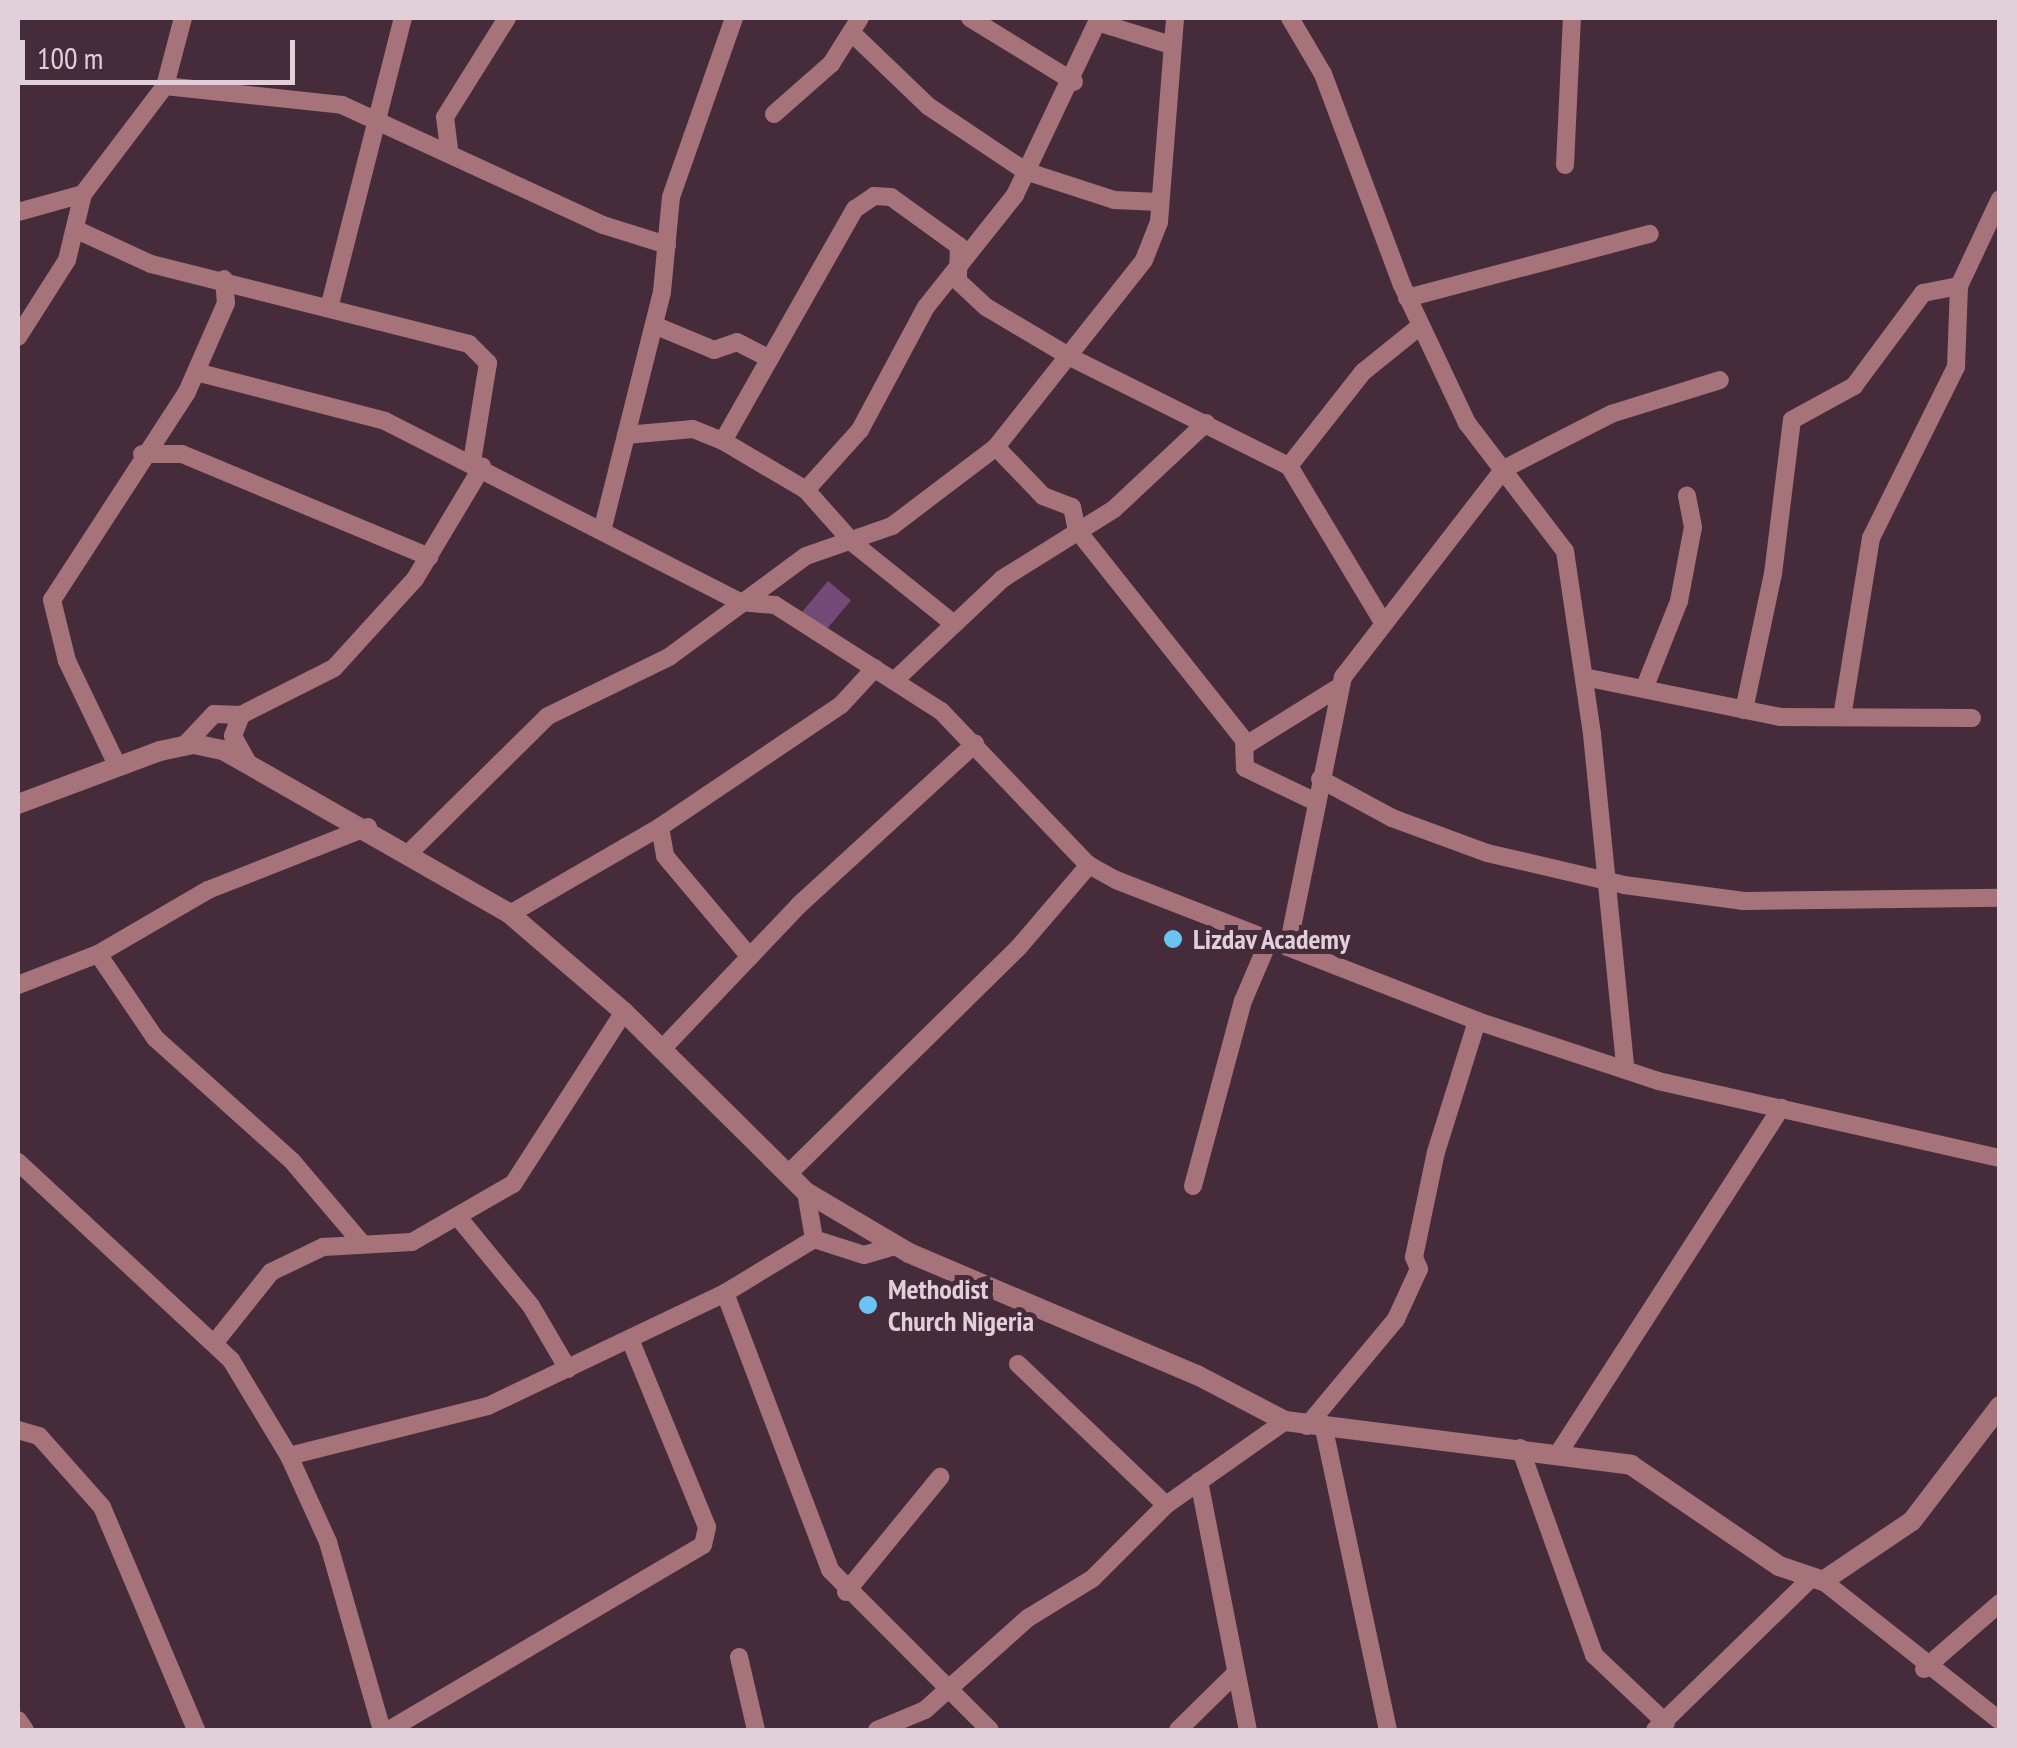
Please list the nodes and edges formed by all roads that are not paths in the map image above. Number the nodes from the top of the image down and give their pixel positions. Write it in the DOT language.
graph roads {
  1 [pos="182,18"];
  2 [pos="403,18"];
  3 [pos="507,18"];
  4 [pos="734,18"];
  5 [pos="970,18"];
  6 [pos="1175,18"];
  7 [pos="1290,18"];
  8 [pos="1564,18"];
  9 [pos="1573,18"];
  10 [pos="856,26"];
  11 [pos="1171,45"];
  12 [pos="1074,82"];
  13 [pos="165,86"];
  14 [pos="774,114"];
  15 [pos="373,116"];
  16 [pos="445,118"];
  17 [pos="407,131"];
  18 [pos="449,149"];
  19 [pos="1565,166"];
  20 [pos="1025,171"];
  21 [pos="84,194"];
  22 [pos="2000,199"];
  23 [pos="1160,202"];
  24 [pos="18,210"];
  25 [pos="77,230"];
  26 [pos="1650,234"];
  27 [pos="667,245"];
  28 [pos="958,272"];
  29 [pos="224,279"];
  30 [pos="250,286"];
  31 [pos="1958,286"];
  32 [pos="1408,298"];
  33 [pos="226,304"];
  34 [pos="329,308"];
  35 [pos="654,325"];
  36 [pos="1420,326"];
  37 [pos="18,337"];
  38 [pos="766,357"];
  39 [pos="1072,358"];
  40 [pos="196,372"];
  41 [pos="1720,380"];
  42 [pos="1206,423"];
  43 [pos="626,434"];
  44 [pos="723,441"];
  45 [pos="996,447"];
  46 [pos="142,454"];
  47 [pos="478,465"];
  48 [pos="1289,466"];
  49 [pos="1504,469"];
  50 [pos="806,490"];
  51 [pos="1687,496"];
  52 [pos="603,526"];
  53 [pos="1077,530"];
  54 [pos="854,542"];
  55 [pos="429,557"];
  56 [pos="740,602"];
  57 [pos="954,624"];
  58 [pos="1384,624"];
  59 [pos="874,668"];
  60 [pos="1584,677"];
  61 [pos="894,680"];
  62 [pos="1336,689"];
  63 [pos="1644,689"];
  64 [pos="1744,710"];
  65 [pos="241,715"];
  66 [pos="1842,718"];
  67 [pos="1972,718"];
  68 [pos="975,744"];
  69 [pos="1246,745"];
  70 [pos="184,746"];
  71 [pos="248,763"];
  72 [pos="118,768"];
  73 [pos="1320,779"];
  74 [pos="1316,802"];
  75 [pos="18,804"];
  76 [pos="660,826"];
  77 [pos="368,827"];
  78 [pos="411,851"];
  79 [pos="1089,865"];
  80 [pos="1606,876"];
  81 [pos="2000,898"];
  82 [pos="510,914"];
  83 [pos="1269,940"];
  84 [pos="1288,947"];
  85 [pos="98,954"];
  86 [pos="750,957"];
  87 [pos="18,986"];
  88 [pos="624,1012"];
  89 [pos="1477,1021"];
  90 [pos="662,1049"];
  91 [pos="1625,1066"];
  92 [pos="1781,1108"];
  93 [pos="2000,1158"];
  94 [pos="18,1162"];
  95 [pos="788,1174"];
  96 [pos="1193,1186"];
  97 [pos="806,1192"];
  98 [pos="458,1217"];
  99 [pos="814,1239"];
  100 [pos="360,1240"];
  101 [pos="896,1246"];
  102 [pos="725,1294"];
  103 [pos="630,1339"];
  104 [pos="216,1341"];
  105 [pos="1018,1364"];
  106 [pos="568,1369"];
  107 [pos="2000,1406"];
  108 [pos="1285,1421"];
  109 [pos="1316,1428"];
  110 [pos="18,1430"];
  111 [pos="1520,1448"];
  112 [pos="1558,1454"];
  113 [pos="289,1456"];
  114 [pos="940,1477"];
  115 [pos="1199,1481"];
  116 [pos="1166,1505"];
  117 [pos="1816,1580"];
  118 [pos="846,1592"];
  119 [pos="2000,1602"];
  120 [pos="739,1657"];
  121 [pos="1924,1669"];
  122 [pos="1233,1676"];
  123 [pos="952,1685"];
  124 [pos="18,1720"];
  125 [pos="2000,1721"];
  126 [pos="1661,1727"];
  127 [pos="24,1730"];
  128 [pos="196,1730"];
  129 [pos="386,1730"];
  130 [pos="756,1730"];
  131 [pos="877,1730"];
  132 [pos="990,1730"];
  133 [pos="1178,1730"];
  134 [pos="1248,1730"];
  135 [pos="1388,1730"];
  1 -- 13 [label="street"];
  2 -- 15 [label="street"];
  3 -- 16 [label="street"];
  4 -- 27 [label="street"];
  5 -- 12 [label="street"];
  6 -- 11 [label="street"];
  7 -- 32 [label="street"];
  8 -- 9 [label="street"];
  9 -- 19 [label="street"];
  10 -- 14 [label="street"];
  10 -- 20 [label="street"];
  11 -- 12 [label="street"];
  11 -- 23 [label="street"];
  12 -- 20 [label="street"];
  13 -- 15 [label="street"];
  13 -- 21 [label="street"];
  15 -- 17 [label="street"];
  15 -- 34 [label="street"];
  16 -- 17 [label="street"];
  16 -- 18 [label="street"];
  17 -- 18 [label="street"];
  18 -- 27 [label="street"];
  20 -- 23 [label="street"];
  20 -- 28 [label="street"];
  21 -- 24 [label="street"];
  21 -- 25 [label="street"];
  22 -- 31 [label="street"];
  23 -- 39 [label="street"];
  25 -- 29 [label="street"];
  25 -- 37 [label="street"];
  26 -- 32 [label="street"];
  27 -- 35 [label="street"];
  28 -- 38 [label="street"];
  28 -- 39 [label="street"];
  28 -- 50 [label="street"];
  29 -- 30 [label="street"];
  29 -- 33 [label="street"];
  30 -- 33 [label="street"];
  30 -- 34 [label="street"];
  31 -- 64 [label="street"];
  31 -- 66 [label="street"];
  32 -- 36 [label="street"];
  33 -- 40 [label="street"];
  34 -- 47 [label="street"];
  35 -- 38 [label="street"];
  35 -- 43 [label="street"];
  36 -- 48 [label="street"];
  36 -- 49 [label="street"];
  38 -- 44 [label="street"];
  39 -- 42 [label="street"];
  39 -- 45 [label="street"];
  40 -- 46 [label="street"];
  40 -- 47 [label="street"];
  41 -- 49 [label="street"];
  42 -- 48 [label="street"];
  42 -- 53 [label="street"];
  43 -- 44 [label="street"];
  43 -- 52 [label="street"];
  44 -- 50 [label="street"];
  45 -- 53 [label="street"];
  45 -- 54 [label="street"];
  46 -- 55 [label="street"];
  46 -- 72 [label="street"];
  47 -- 52 [label="street"];
  47 -- 55 [label="street"];
  48 -- 58 [label="street"];
  49 -- 58 [label="street"];
  49 -- 60 [label="street"];
  50 -- 54 [label="street"];
  51 -- 63 [label="street"];
  52 -- 56 [label="street"];
  53 -- 57 [label="street"];
  53 -- 69 [label="street"];
  54 -- 56 [label="street"];
  54 -- 57 [label="street"];
  55 -- 65 [label="street"];
  56 -- 59 [label="street"];
  56 -- 78 [label="street"];
  57 -- 61 [label="street"];
  58 -- 62 [label="street"];
  59 -- 61 [label="street"];
  59 -- 76 [label="street"];
  60 -- 63 [label="street"];
  60 -- 80 [label="street"];
  61 -- 68 [label="street"];
  62 -- 69 [label="street"];
  62 -- 73 [label="street"];
  63 -- 64 [label="street"];
  64 -- 66 [label="street"];
  65 -- 70 [label="street"];
  65 -- 71 [label="street"];
  66 -- 67 [label="street"];
  68 -- 79 [label="street"];
  68 -- 86 [label="street"];
  69 -- 74 [label="street"];
  70 -- 71 [label="street"];
  70 -- 72 [label="street"];
  71 -- 77 [label="street"];
  72 -- 75 [label="street"];
  73 -- 74 [label="street"];
  73 -- 80 [label="street"];
  74 -- 84 [label="street"];
  76 -- 82 [label="street"];
  76 -- 86 [label="street"];
  77 -- 78 [label="street"];
  77 -- 85 [label="street"];
  78 -- 82 [label="street"];
  79 -- 83 [label="street"];
  79 -- 95 [label="street"];
  80 -- 81 [label="street"];
  80 -- 91 [label="street"];
  82 -- 88 [label="street"];
  83 -- 84 [label="street"];
  83 -- 96 [label="street"];
  84 -- 89 [label="street"];
  85 -- 87 [label="street"];
  85 -- 100 [label="street"];
  86 -- 90 [label="street"];
  88 -- 90 [label="street"];
  88 -- 98 [label="street"];
  89 -- 91 [label="street"];
  89 -- 109 [label="street"];
  90 -- 95 [label="street"];
  91 -- 92 [label="street"];
  92 -- 93 [label="street"];
  92 -- 112 [label="street"];
  94 -- 104 [label="street"];
  95 -- 97 [label="street"];
  97 -- 99 [label="street"];
  97 -- 101 [label="street"];
  98 -- 100 [label="street"];
  98 -- 106 [label="street"];
  99 -- 101 [label="street"];
  99 -- 102 [label="street"];
  100 -- 104 [label="street"];
  101 -- 108 [label="street"];
  102 -- 103 [label="street"];
  102 -- 118 [label="street"];
  103 -- 106 [label="street"];
  103 -- 129 [label="street"];
  104 -- 113 [label="street"];
  105 -- 116 [label="street"];
  106 -- 113 [label="street"];
  107 -- 117 [label="street"];
  108 -- 109 [label="street"];
  108 -- 115 [label="street"];
  109 -- 111 [label="street"];
  109 -- 135 [label="street"];
  110 -- 128 [label="street"];
  111 -- 112 [label="street"];
  111 -- 126 [label="street"];
  112 -- 117 [label="street"];
  113 -- 129 [label="street"];
  114 -- 118 [label="street"];
  115 -- 116 [label="street"];
  115 -- 122 [label="street"];
  116 -- 123 [label="street"];
  117 -- 121 [label="street"];
  117 -- 126 [label="street"];
  118 -- 123 [label="street"];
  119 -- 121 [label="street"];
  120 -- 130 [label="street"];
  121 -- 125 [label="street"];
  122 -- 133 [label="street"];
  122 -- 134 [label="street"];
  123 -- 131 [label="street"];
  123 -- 132 [label="street"];
  124 -- 127 [label="street"];
}
